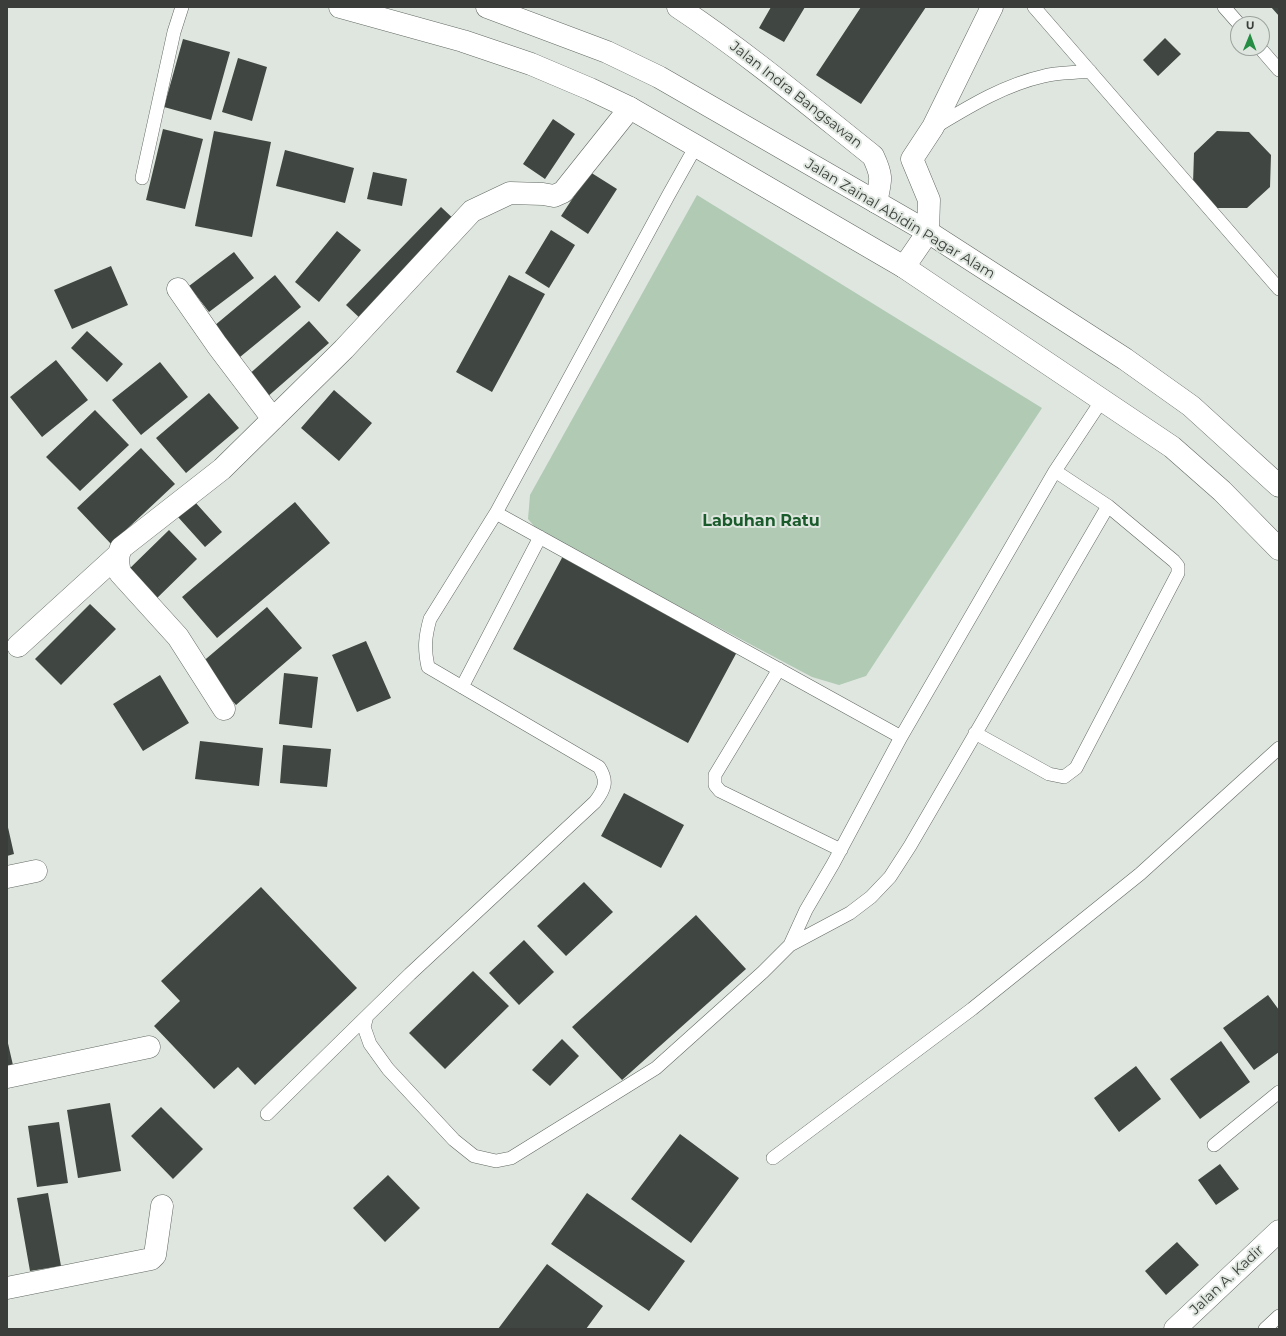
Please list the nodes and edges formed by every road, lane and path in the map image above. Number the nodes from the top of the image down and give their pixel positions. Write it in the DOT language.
graph roads {
  1 [pos="182,7"];
  2 [pos="340,7"];
  3 [pos="487,7"];
  4 [pos="678,7"];
  5 [pos="992,7"];
  6 [pos="1034,7"];
  7 [pos="1224,7"];
  8 [pos="1232,16"];
  9 [pos="1267,56"];
  10 [pos="1279,70"];
  11 [pos="1090,71"];
  12 [pos="630,108"];
  13 [pos="933,128"];
  14 [pos="696,146"];
  15 [pos="142,178"];
  16 [pos="876,202"];
  17 [pos="928,232"];
  18 [pos="904,267"];
  19 [pos="178,289"];
  20 [pos="1279,289"];
  21 [pos="1102,400"];
  22 [pos="273,418"];
  23 [pos="1055,471"];
  24 [pos="1279,486"];
  25 [pos="1108,506"];
  26 [pos="496,513"];
  27 [pos="540,537"];
  28 [pos="1279,549"];
  29 [pos="118,556"];
  30 [pos="18,646"];
  31 [pos="779,669"];
  32 [pos="462,687"];
  33 [pos="224,709"];
  34 [pos="975,733"];
  35 [pos="901,737"];
  36 [pos="1279,748"];
  37 [pos="840,850"];
  38 [pos="36,871"];
  39 [pos="7,877"];
  40 [pos="790,945"];
  41 [pos="367,1016"];
  42 [pos="149,1047"];
  43 [pos="7,1077"];
  44 [pos="1279,1092"];
  45 [pos="267,1114"];
  46 [pos="1214,1145"];
  47 [pos="773,1158"];
  48 [pos="162,1206"];
  49 [pos="1279,1231"];
  50 [pos="7,1288"];
  51 [pos="1279,1316"];
  52 [pos="1175,1329"];
  53 [pos="1265,1329"];
  1 -- 15 [label="lane"];
  2 -- 12 [label="main road"];
  3 -- 16 [label="main road, Jalan Zainal Abidin Pagar Alam"];
  4 -- 16 [label="main road, Jalan Indra Bangsawan"];
  5 -- 13 [label="main road"];
  6 -- 11 [label="lane"];
  7 -- 8 [label="lane"];
  9 -- 10 [label="lane"];
  11 -- 13 [label="lane"];
  11 -- 20 [label="lane"];
  12 -- 14 [label="main road"];
  12 -- 22 [label="main road"];
  13 -- 17 [label="main road"];
  14 -- 18 [label="main road"];
  14 -- 26 [label="lane"];
  16 -- 17 [label="main road, Jalan Zainal Abidin Pagar Alam"];
  17 -- 18 [label="main road"];
  17 -- 24 [label="main road, Jalan Zainal Abidin Pagar Alam"];
  18 -- 21 [label="main road"];
  19 -- 22 [label="main road"];
  21 -- 23 [label="lane"];
  21 -- 28 [label="main road"];
  22 -- 29 [label="main road"];
  23 -- 25 [label="lane"];
  23 -- 35 [label="lane"];
  25 -- 34 [label="lane"];
  25 -- 34 [label="lane"];
  26 -- 27 [label="lane"];
  26 -- 32 [label="lane"];
  27 -- 31 [label="lane"];
  27 -- 32 [label="lane"];
  29 -- 30 [label="main road"];
  29 -- 33 [label="main road"];
  31 -- 35 [label="lane"];
  31 -- 37 [label="lane"];
  32 -- 41 [label="lane"];
  34 -- 40 [label="lane"];
  35 -- 37 [label="lane"];
  36 -- 47 [label="lane"];
  37 -- 40 [label="lane"];
  38 -- 39 [label="main road"];
  40 -- 41 [label="lane"];
  41 -- 45 [label="lane"];
  42 -- 43 [label="main road"];
  44 -- 46 [label="lane"];
  48 -- 50 [label="main road"];
  49 -- 52 [label="main road, Jalan A. Kadir"];
  51 -- 53 [label="lane"];
}
